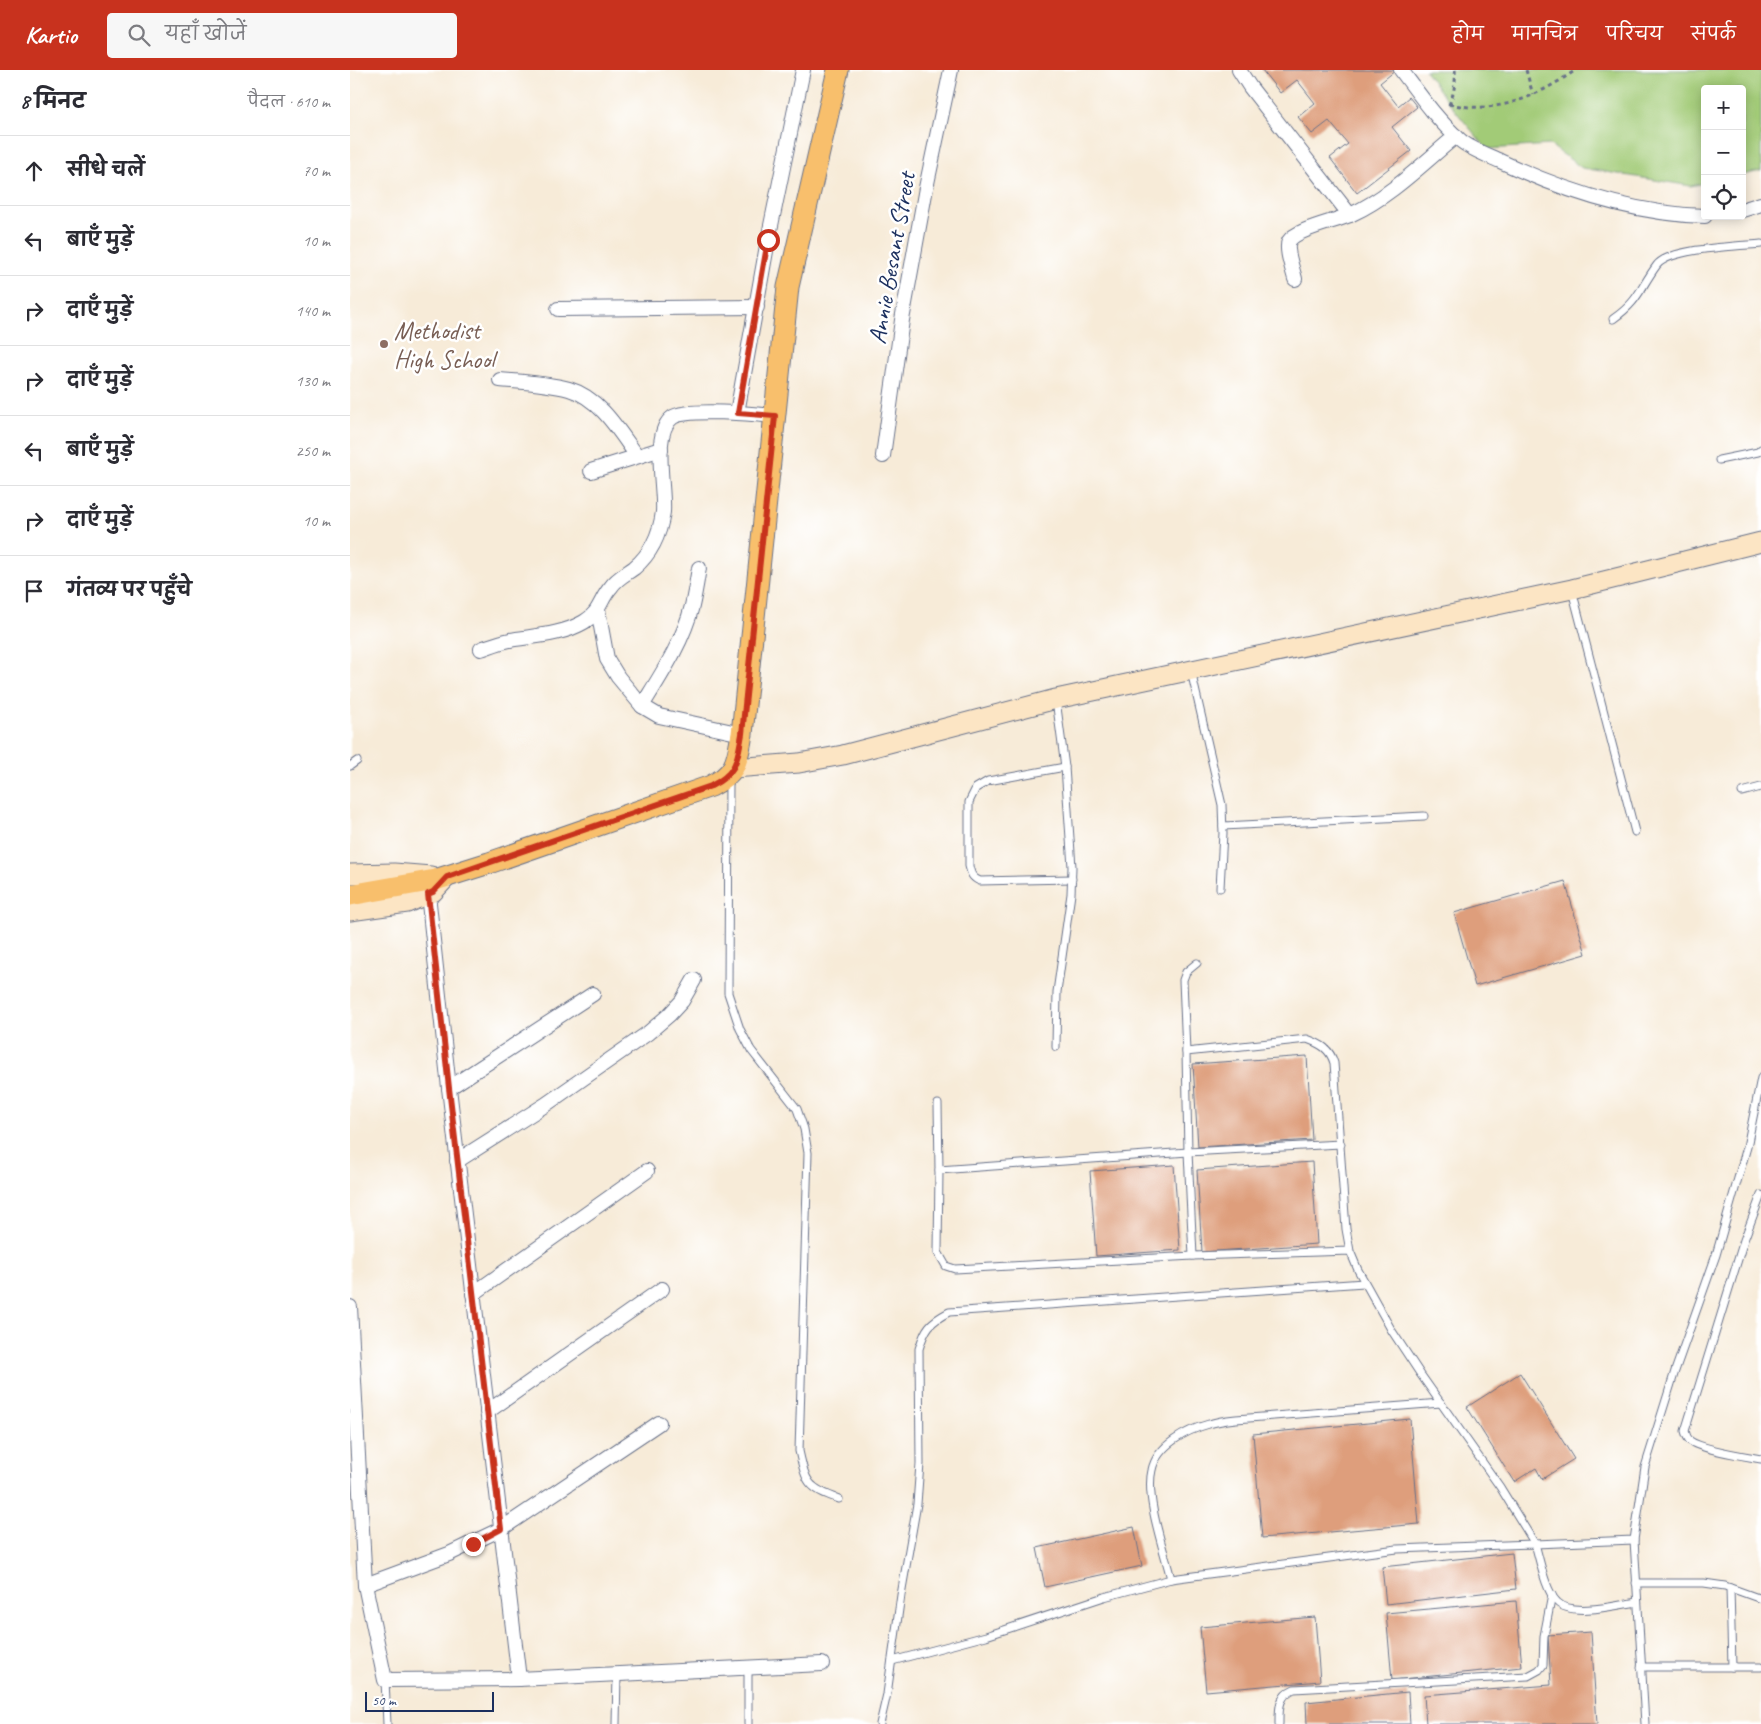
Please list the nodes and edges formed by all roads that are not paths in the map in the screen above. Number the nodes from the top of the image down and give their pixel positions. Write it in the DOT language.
graph roads {
  1 [pos="803,70"];
  2 [pos="838,70"];
  3 [pos="950,70"];
  4 [pos="1239,70"];
  5 [pos="1401,70"];
  6 [pos="1456,136"];
  7 [pos="1761,204"];
  8 [pos="1746,209"];
  9 [pos="1350,215"];
  10 [pos="1701,216"];
  11 [pos="1761,244"];
  12 [pos="1296,278"];
  13 [pos="757,307"];
  14 [pos="558,309"];
  15 [pos="1613,318"];
  16 [pos="500,380"];
  17 [pos="738,413"];
  18 [pos="775,416"];
  19 [pos="661,449"];
  20 [pos="1761,449"];
  21 [pos="637,456"];
  22 [pos="883,456"];
  23 [pos="1718,460"];
  24 [pos="591,471"];
  25 [pos="1761,542"];
  26 [pos="699,568"];
  27 [pos="1572,589"];
  28 [pos="598,610"];
  29 [pos="481,648"];
  30 [pos="1191,670"];
  31 [pos="1056,699"];
  32 [pos="642,706"];
  33 [pos="742,734"];
  34 [pos="357,761"];
  35 [pos="350,766"];
  36 [pos="1064,767"];
  37 [pos="731,772"];
  38 [pos="1761,787"];
  39 [pos="1742,792"];
  40 [pos="1424,816"];
  41 [pos="1223,826"];
  42 [pos="1635,832"];
  43 [pos="350,874"];
  44 [pos="447,877"];
  45 [pos="1072,879"];
  46 [pos="1220,888"];
  47 [pos="421,889"];
  48 [pos="350,895"];
  49 [pos="350,911"];
  50 [pos="1197,962"];
  51 [pos="694,980"];
  52 [pos="593,994"];
  53 [pos="1056,1047"];
  54 [pos="1186,1052"];
  55 [pos="1761,1078"];
  56 [pos="449,1088"];
  57 [pos="938,1104"];
  58 [pos="1341,1144"];
  59 [pos="1188,1152"];
  60 [pos="457,1161"];
  61 [pos="647,1170"];
  62 [pos="939,1170"];
  63 [pos="1761,1195"];
  64 [pos="1350,1251"];
  65 [pos="1193,1256"];
  66 [pos="1364,1283"];
  67 [pos="662,1289"];
  68 [pos="473,1294"];
  69 [pos="350,1307"];
  70 [pos="1440,1403"];
  71 [pos="487,1412"];
  72 [pos="659,1424"];
  73 [pos="1761,1459"];
  74 [pos="839,1498"];
  75 [pos="501,1529"];
  76 [pos="1634,1540"];
  77 [pos="1535,1544"];
  78 [pos="1171,1579"];
  79 [pos="1636,1583"];
  80 [pos="365,1585"];
  81 [pos="1730,1588"];
  82 [pos="1552,1596"];
  83 [pos="1761,1599"];
  84 [pos="1637,1602"];
  85 [pos="892,1661"];
  86 [pos="822,1664"];
  87 [pos="1641,1667"];
  88 [pos="1732,1667"];
  89 [pos="1761,1667"];
  90 [pos="748,1668"];
  91 [pos="617,1674"];
  92 [pos="519,1679"];
  93 [pos="385,1680"];
  94 [pos="387,1724"];
  95 [pos="616,1724"];
  96 [pos="748,1724"];
  97 [pos="880,1724"];
  98 [pos="1279,1724"];
  99 [pos="1645,1724"];
  1 -- 13 [label="street"];
  2 -- 18 [label="main road"];
  3 -- 22 [label="street, Annie Besant Street"];
  4 -- 9 [label="street"];
  5 -- 6 [label="street"];
  6 -- 9 [label="street"];
  6 -- 10 [label="street"];
  7 -- 8 [label="street"];
  9 -- 12 [label="street"];
  11 -- 15 [label="lane"];
  13 -- 14 [label="street"];
  13 -- 17 [label="street"];
  16 -- 21 [label="street"];
  17 -- 18 [label="street"];
  17 -- 19 [label="street"];
  18 -- 33 [label="main road"];
  19 -- 21 [label="street"];
  19 -- 28 [label="street"];
  20 -- 23 [label="lane"];
  21 -- 24 [label="street"];
  25 -- 27 [label="street"];
  26 -- 32 [label="street"];
  27 -- 30 [label="street"];
  27 -- 42 [label="lane"];
  28 -- 29 [label="street"];
  28 -- 32 [label="street"];
  30 -- 31 [label="street"];
  30 -- 41 [label="lane"];
  31 -- 36 [label="lane"];
  31 -- 37 [label="street"];
  32 -- 33 [label="street"];
  33 -- 37 [label="main road"];
  34 -- 35 [label="lane"];
  36 -- 45 [label="lane"];
  36 -- 45 [label="lane"];
  37 -- 44 [label="main road"];
  37 -- 74 [label="lane"];
  38 -- 39 [label="lane"];
  40 -- 41 [label="lane"];
  41 -- 46 [label="lane"];
  43 -- 44 [label="street"];
  44 -- 47 [label="main road"];
  45 -- 53 [label="lane"];
  47 -- 48 [label="main road"];
  47 -- 49 [label="street"];
  47 -- 56 [label="street"];
  50 -- 54 [label="lane"];
  51 -- 60 [label="street"];
  52 -- 56 [label="street"];
  54 -- 58 [label="lane"];
  54 -- 59 [label="lane"];
  55 -- 76 [label="lane"];
  56 -- 60 [label="street"];
  57 -- 62 [label="lane"];
  58 -- 59 [label="lane"];
  58 -- 64 [label="lane"];
  59 -- 62 [label="lane"];
  59 -- 65 [label="lane"];
  60 -- 68 [label="street"];
  61 -- 68 [label="street"];
  62 -- 65 [label="lane"];
  63 -- 73 [label="lane"];
  64 -- 65 [label="lane"];
  64 -- 66 [label="lane"];
  66 -- 70 [label="lane"];
  66 -- 85 [label="lane"];
  67 -- 71 [label="street"];
  68 -- 71 [label="street"];
  69 -- 80 [label="street"];
  70 -- 77 [label="lane"];
  70 -- 78 [label="lane"];
  71 -- 75 [label="street"];
  72 -- 75 [label="street"];
  75 -- 80 [label="street"];
  75 -- 92 [label="street"];
  76 -- 77 [label="lane"];
  76 -- 79 [label="lane"];
  77 -- 78 [label="lane"];
  77 -- 82 [label="lane"];
  78 -- 85 [label="lane"];
  79 -- 81 [label="lane"];
  79 -- 84 [label="lane"];
  80 -- 93 [label="street"];
  81 -- 83 [label="lane"];
  81 -- 88 [label="lane"];
  82 -- 84 [label="lane"];
  82 -- 98 [label="lane"];
  84 -- 87 [label="lane"];
  85 -- 97 [label="lane"];
  86 -- 90 [label="street"];
  87 -- 88 [label="lane"];
  87 -- 99 [label="lane"];
  88 -- 89 [label="lane"];
  90 -- 91 [label="street"];
  90 -- 96 [label="lane"];
  91 -- 92 [label="street"];
  91 -- 95 [label="lane"];
  92 -- 93 [label="street"];
  93 -- 94 [label="lane"];
}
